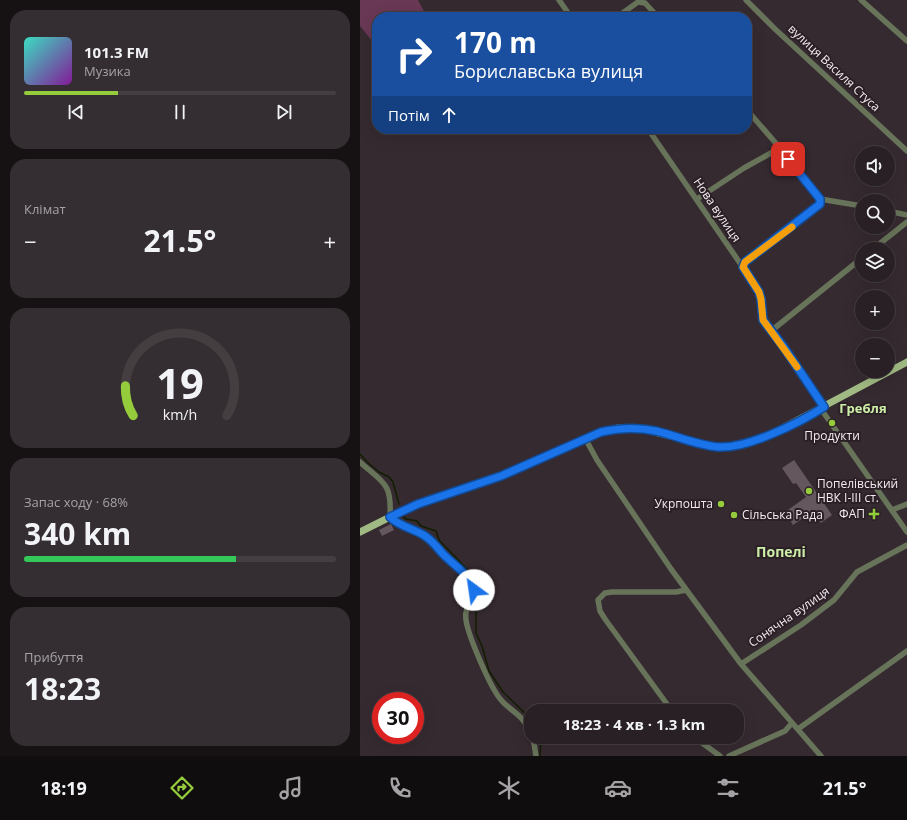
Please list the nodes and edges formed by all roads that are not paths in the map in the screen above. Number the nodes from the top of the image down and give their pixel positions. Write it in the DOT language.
graph roads {
  1 [pos="560,0"];
  2 [pos="746,0"];
  3 [pos="861,0"];
  4 [pos="568,12"];
  5 [pos="624,12"];
  6 [pos="653,12"];
  7 [pos="907,41"];
  8 [pos="752,116"];
  9 [pos="652,134"];
  10 [pos="780,148"];
  11 [pos="907,151"];
  12 [pos="697,199"];
  13 [pos="822,201"];
  14 [pos="855,205"];
  15 [pos="895,212"];
  16 [pos="907,215"];
  17 [pos="907,222"];
  18 [pos="882,242"];
  19 [pos="855,264"];
  20 [pos="743,267"];
  21 [pos="771,330"];
  22 [pos="907,362"];
  23 [pos="822,408"];
  24 [pos="585,438"];
  25 [pos="360,462"];
  26 [pos="907,504"];
  27 [pos="892,510"];
  28 [pos="390,517"];
  29 [pos="360,532"];
  30 [pos="907,532"];
  31 [pos="907,545"];
  32 [pos="686,590"];
  33 [pos="907,651"];
  34 [pos="740,664"];
  35 [pos="667,704"];
  36 [pos="524,722"];
  37 [pos="792,723"];
  38 [pos="798,729"];
  39 [pos="534,744"];
  40 [pos="704,744"];
  41 [pos="536,756"];
  42 [pos="720,756"];
  43 [pos="729,756"];
  44 [pos="821,756"];
  1 -- 4 [label="street"];
  2 -- 11 [label="street, вулиця Василя Стуса"];
  3 -- 7 [label="street"];
  5 -- 6 [label="street"];
  8 -- 10 [label="street"];
  9 -- 12 [label="street, Нова вулиця"];
  10 -- 12 [label="street"];
  10 -- 13 [label="street"];
  12 -- 20 [label="street, Нова вулиця"];
  13 -- 14 [label="street"];
  13 -- 20 [label="street"];
  15 -- 16 [label="street"];
  17 -- 18 [label="street"];
  19 -- 21 [label="street"];
  20 -- 21 [label="street, Нова вулиця"];
  21 -- 23 [label="street, Нова вулиця"];
  22 -- 23 [label="main road"];
  23 -- 24 [label="main road"];
  23 -- 27 [label="street"];
  24 -- 28 [label="main road"];
  24 -- 32 [label="street"];
  25 -- 28 [label="street"];
  26 -- 27 [label="street"];
  27 -- 30 [label="street"];
  28 -- 29 [label="main road"];
  28 -- 36 [label="street"];
  31 -- 34 [label="street, Сонячна вулиця"];
  32 -- 34 [label="street"];
  32 -- 35 [label="street"];
  33 -- 38 [label="street"];
  34 -- 37 [label="street"];
  37 -- 38 [label="street"];
  37 -- 43 [label="street"];
  38 -- 44 [label="street"];
  39 -- 41 [label="street"];
  40 -- 42 [label="street"];
}
